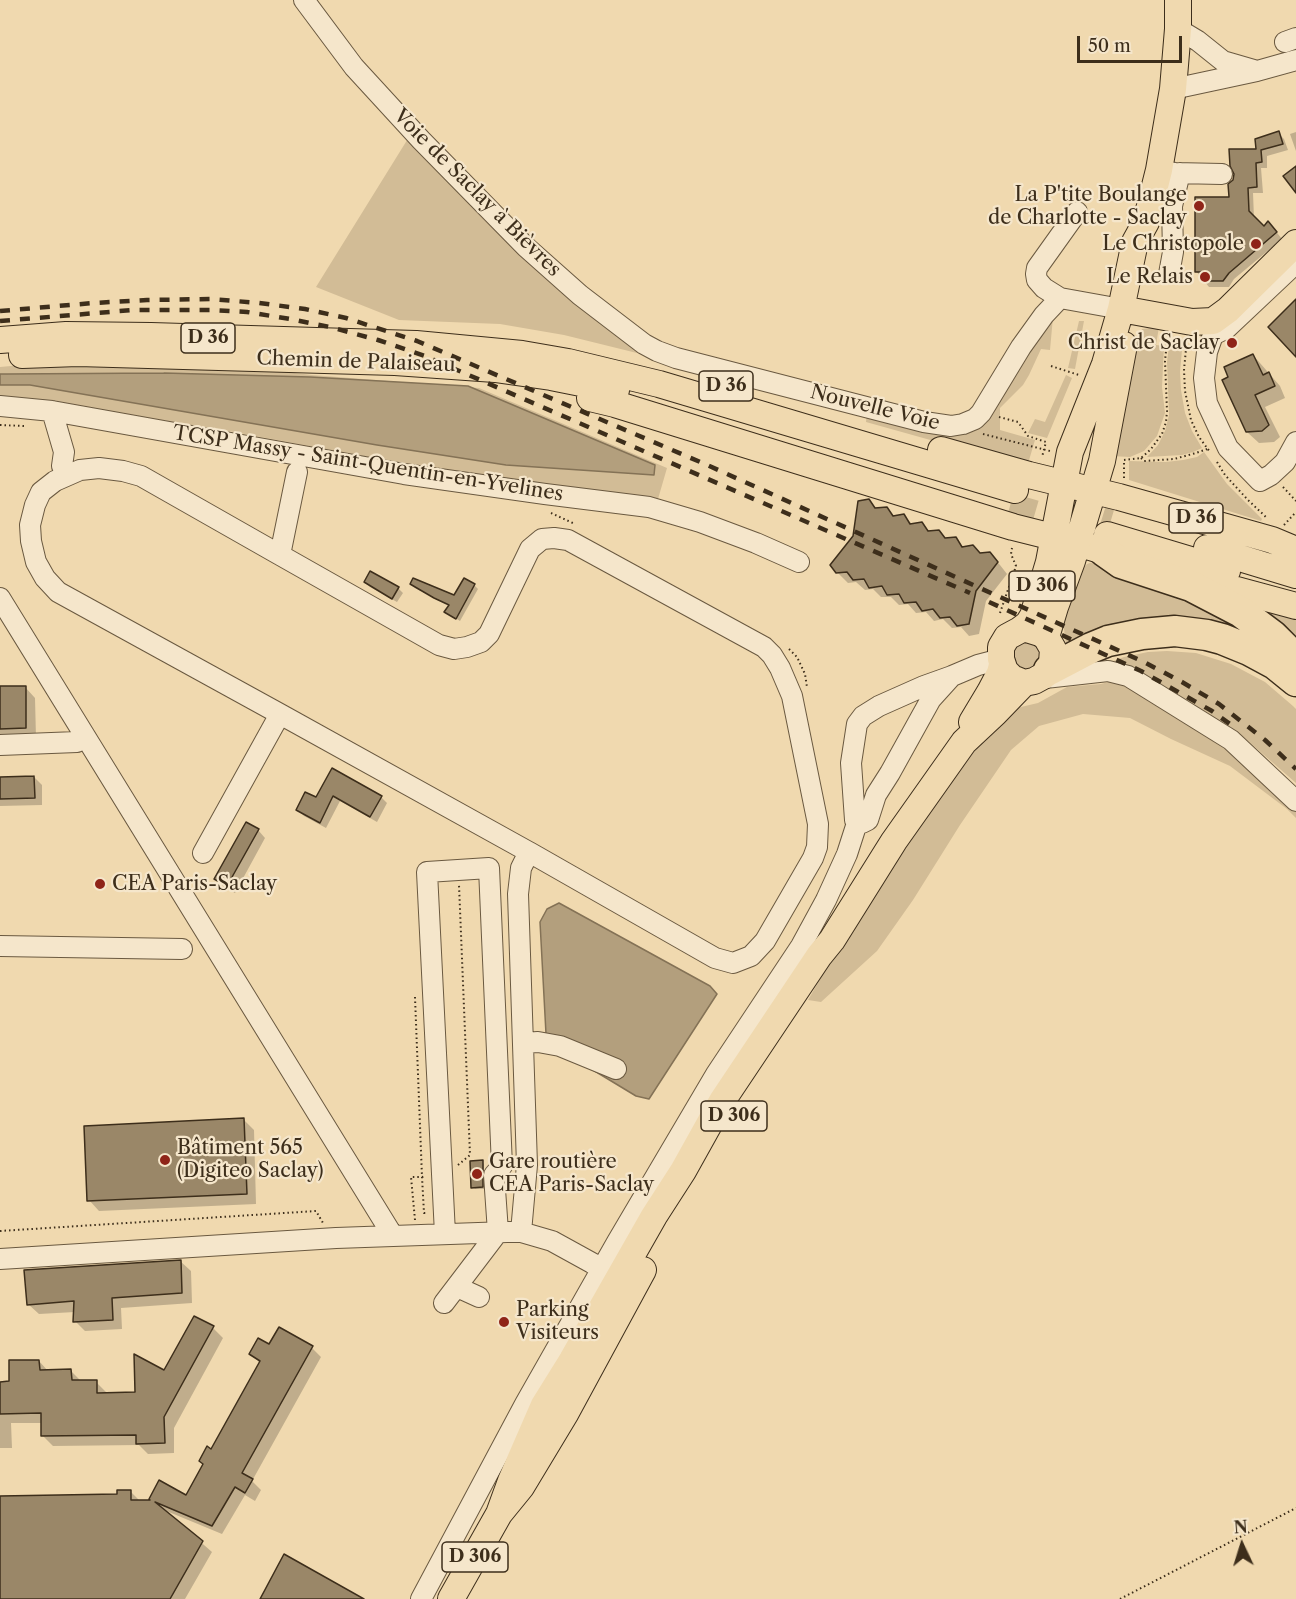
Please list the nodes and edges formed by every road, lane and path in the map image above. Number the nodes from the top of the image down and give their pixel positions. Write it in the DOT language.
graph roads {
  1 [pos="304,0"];
  2 [pos="1178,0"];
  3 [pos="1178,29"];
  4 [pos="1296,60"];
  5 [pos="1257,71"];
  6 [pos="1173,89"];
  7 [pos="1170,172"];
  8 [pos="1222,174"];
  9 [pos="1077,212"];
  10 [pos="1147,228"];
  11 [pos="1173,231"];
  12 [pos="1296,243"];
  13 [pos="1296,263"];
  14 [pos="1169,274"];
  15 [pos="1060,298"];
  16 [pos="1127,310"];
  17 [pos="1213,328"];
  18 [pos="0,340"];
  19 [pos="1167,341"];
  20 [pos="416,344"];
  21 [pos="0,357"];
  22 [pos="676,358"];
  23 [pos="1051,366"];
  24 [pos="495,369"];
  25 [pos="1079,375"];
  26 [pos="0,406"];
  27 [pos="52,411"];
  28 [pos="981,413"];
  29 [pos="0,425"];
  30 [pos="951,426"];
  31 [pos="59,431"];
  32 [pos="1046,442"];
  33 [pos="1296,442"];
  34 [pos="1228,448"];
  35 [pos="1069,456"];
  36 [pos="1141,458"];
  37 [pos="297,472"];
  38 [pos="1111,473"];
  39 [pos="67,475"];
  40 [pos="1266,478"];
  41 [pos="1064,482"];
  42 [pos="1296,501"];
  43 [pos="1296,512"];
  44 [pos="552,513"];
  45 [pos="575,524"];
  46 [pos="1280,530"];
  47 [pos="1053,537"];
  48 [pos="1100,537"];
  49 [pos="1013,542"];
  50 [pos="1296,550"];
  51 [pos="280,555"];
  52 [pos="799,562"];
  53 [pos="1296,575"];
  54 [pos="1296,591"];
  55 [pos="0,598"];
  56 [pos="1296,606"];
  57 [pos="1000,613"];
  58 [pos="1020,630"];
  59 [pos="1046,637"];
  60 [pos="786,645"];
  61 [pos="797,657"];
  62 [pos="1296,658"];
  63 [pos="1001,662"];
  64 [pos="952,676"];
  65 [pos="1038,677"];
  66 [pos="1296,681"];
  67 [pos="280,714"];
  68 [pos="77,742"];
  69 [pos="964,742"];
  70 [pos="0,745"];
  71 [pos="1296,801"];
  72 [pos="857,823"];
  73 [pos="203,852"];
  74 [pos="529,852"];
  75 [pos="0,946"];
  76 [pos="182,949"];
  77 [pos="524,1043"];
  78 [pos="616,1069"];
  79 [pos="422,1176"];
  80 [pos="324,1226"];
  81 [pos="389,1230"];
  82 [pos="0,1231"];
  83 [pos="498,1232"];
  84 [pos="521,1232"];
  85 [pos="445,1234"];
  86 [pos="0,1259"];
  87 [pos="617,1279"];
  88 [pos="457,1287"];
  89 [pos="479,1297"];
  90 [pos="444,1302"];
  91 [pos="1296,1508"];
  92 [pos="421,1599"];
  93 [pos="451,1599"];
  94 [pos="1120,1599"];
  1 -- 22 [label="street, Voie de Saclay à Bièvres"];
  2 -- 3 [label="main road"];
  3 -- 5 [label="street"];
  3 -- 6 [label="main road"];
  4 -- 5 [label="street"];
  5 -- 6 [label="street"];
  6 -- 7 [label="main road"];
  7 -- 8 [label="street"];
  7 -- 10 [label="main road"];
  7 -- 11 [label="street"];
  9 -- 15 [label="street"];
  10 -- 11 [label="street"];
  10 -- 16 [label="main road"];
  11 -- 14 [label="street"];
  12 -- 17 [label="main road"];
  13 -- 17 [label="street"];
  15 -- 16 [label="street"];
  15 -- 28 [label="street"];
  16 -- 17 [label="main road"];
  16 -- 35 [label="main road"];
  16 -- 38 [label="main road"];
  17 -- 34 [label="street"];
  18 -- 20 [label="main road, Chemin de Palaiseau / D 36"];
  19 -- 36 [label="path"];
  20 -- 24 [label="main road, D 36"];
  20 -- 41 [label="main road, D 36"];
  21 -- 24 [label="main road, Chemin de Palaiseau / D 36"];
  22 -- 30 [label="street, Nouvelle Voie"];
  23 -- 25 [label="path"];
  24 -- 47 [label="main road, D 36"];
  26 -- 27 [label="street, TCSP Massy - Saint-Quentin-en-Yvelines"];
  27 -- 31 [label="street"];
  27 -- 52 [label="street, TCSP Massy - Saint-Quentin-en-Yvelines"];
  28 -- 30 [label="street, Nouvelle Voie"];
  28 -- 32 [label="path"];
  29 -- 31 [label="path"];
  30 -- 35 [label="path"];
  31 -- 39 [label="street"];
  33 -- 40 [label="street"];
  34 -- 36 [label="path"];
  34 -- 40 [label="street"];
  35 -- 41 [label="main road"];
  36 -- 38 [label="path"];
  37 -- 51 [label="street"];
  38 -- 41 [label="main road, D 36"];
  38 -- 48 [label="main road, D 306"];
  38 -- 50 [label="main road, D 36"];
  39 -- 51 [label="street"];
  39 -- 67 [label="street"];
  40 -- 42 [label="path"];
  41 -- 47 [label="main road, D 306"];
  43 -- 46 [label="path"];
  44 -- 45 [label="path"];
  47 -- 48 [label="main road, D 36"];
  47 -- 58 [label="main road, D 306"];
  48 -- 53 [label="main road, D 36"];
  48 -- 54 [label="main road, D 36"];
  48 -- 56 [label="main road, D 36"];
  48 -- 59 [label="main road"];
  48 -- 62 [label="highway"];
  49 -- 57 [label="path"];
  51 -- 74 [label="street"];
  55 -- 81 [label="street"];
  58 -- 59 [label="main road"];
  58 -- 63 [label="main road"];
  59 -- 65 [label="main road"];
  60 -- 61 [label="path"];
  63 -- 64 [label="street"];
  63 -- 65 [label="main road"];
  63 -- 69 [label="main road, D 306"];
  64 -- 72 [label="street"];
  64 -- 72 [label="street"];
  65 -- 66 [label="highway"];
  65 -- 69 [label="main road, D 306"];
  65 -- 71 [label="street"];
  67 -- 73 [label="street"];
  67 -- 74 [label="street"];
  68 -- 70 [label="street"];
  69 -- 87 [label="main road, D 306"];
  72 -- 87 [label="street"];
  74 -- 77 [label="street"];
  75 -- 76 [label="street"];
  77 -- 78 [label="street"];
  77 -- 84 [label="street"];
  79 -- 81 [label="path"];
  80 -- 82 [label="path"];
  81 -- 85 [label="street"];
  81 -- 86 [label="street"];
  83 -- 84 [label="street"];
  83 -- 85 [label="street"];
  83 -- 85 [label="street"];
  83 -- 88 [label="street"];
  84 -- 87 [label="street"];
  87 -- 92 [label="street"];
  87 -- 93 [label="main road, D 306"];
  88 -- 89 [label="street"];
  88 -- 90 [label="street"];
  91 -- 94 [label="path"];
}
